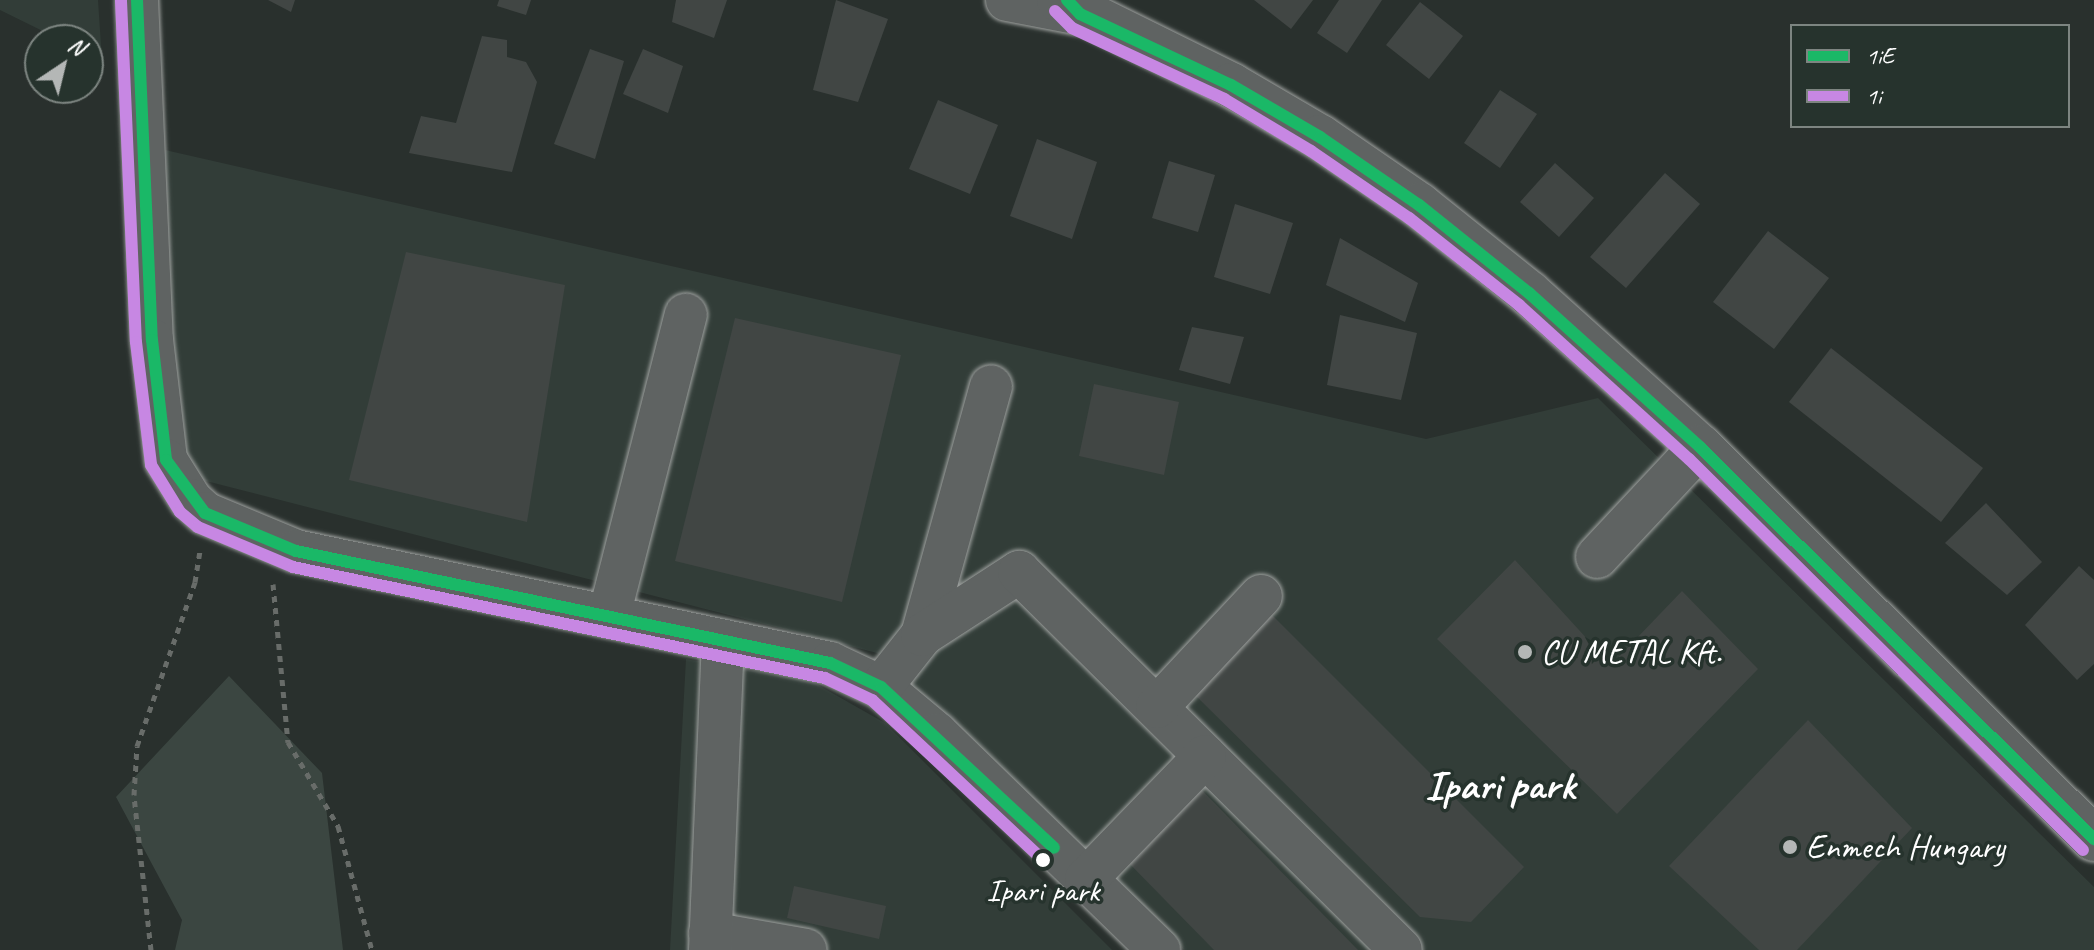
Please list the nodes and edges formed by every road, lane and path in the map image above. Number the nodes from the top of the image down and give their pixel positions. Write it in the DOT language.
graph roads {
  1 [pos="137,0"];
  2 [pos="1007,0"];
  3 [pos="1069,5"];
  4 [pos="686,315"];
  5 [pos="991,386"];
  6 [pos="1700,447"];
  7 [pos="205,513"];
  8 [pos="269,543"];
  9 [pos="1597,557"];
  10 [pos="1261,596"];
  11 [pos="609,616"];
  12 [pos="922,635"];
  13 [pos="723,641"];
  14 [pos="881,687"];
  15 [pos="1157,707"];
  16 [pos="1205,756"];
  17 [pos="2094,839"];
  18 [pos="1086,879"];
  19 [pos="710,942"];
  20 [pos="151,950"];
  21 [pos="372,950"];
  22 [pos="806,950"];
  23 [pos="1159,950"];
  24 [pos="1401,950"];
  1 -- 7 [label="street"];
  2 -- 3 [label="street"];
  3 -- 6 [label="main road"];
  4 -- 11 [label="street"];
  5 -- 12 [label="street"];
  6 -- 9 [label="street"];
  6 -- 17 [label="main road"];
  7 -- 8 [label="street"];
  7 -- 20 [label="path"];
  8 -- 11 [label="street"];
  8 -- 21 [label="path"];
  10 -- 15 [label="street"];
  11 -- 13 [label="street"];
  12 -- 14 [label="street"];
  12 -- 15 [label="street"];
  13 -- 14 [label="street"];
  13 -- 19 [label="street"];
  14 -- 18 [label="street"];
  15 -- 16 [label="street"];
  16 -- 18 [label="street"];
  16 -- 24 [label="street"];
  18 -- 23 [label="street"];
  19 -- 22 [label="street"];
}
